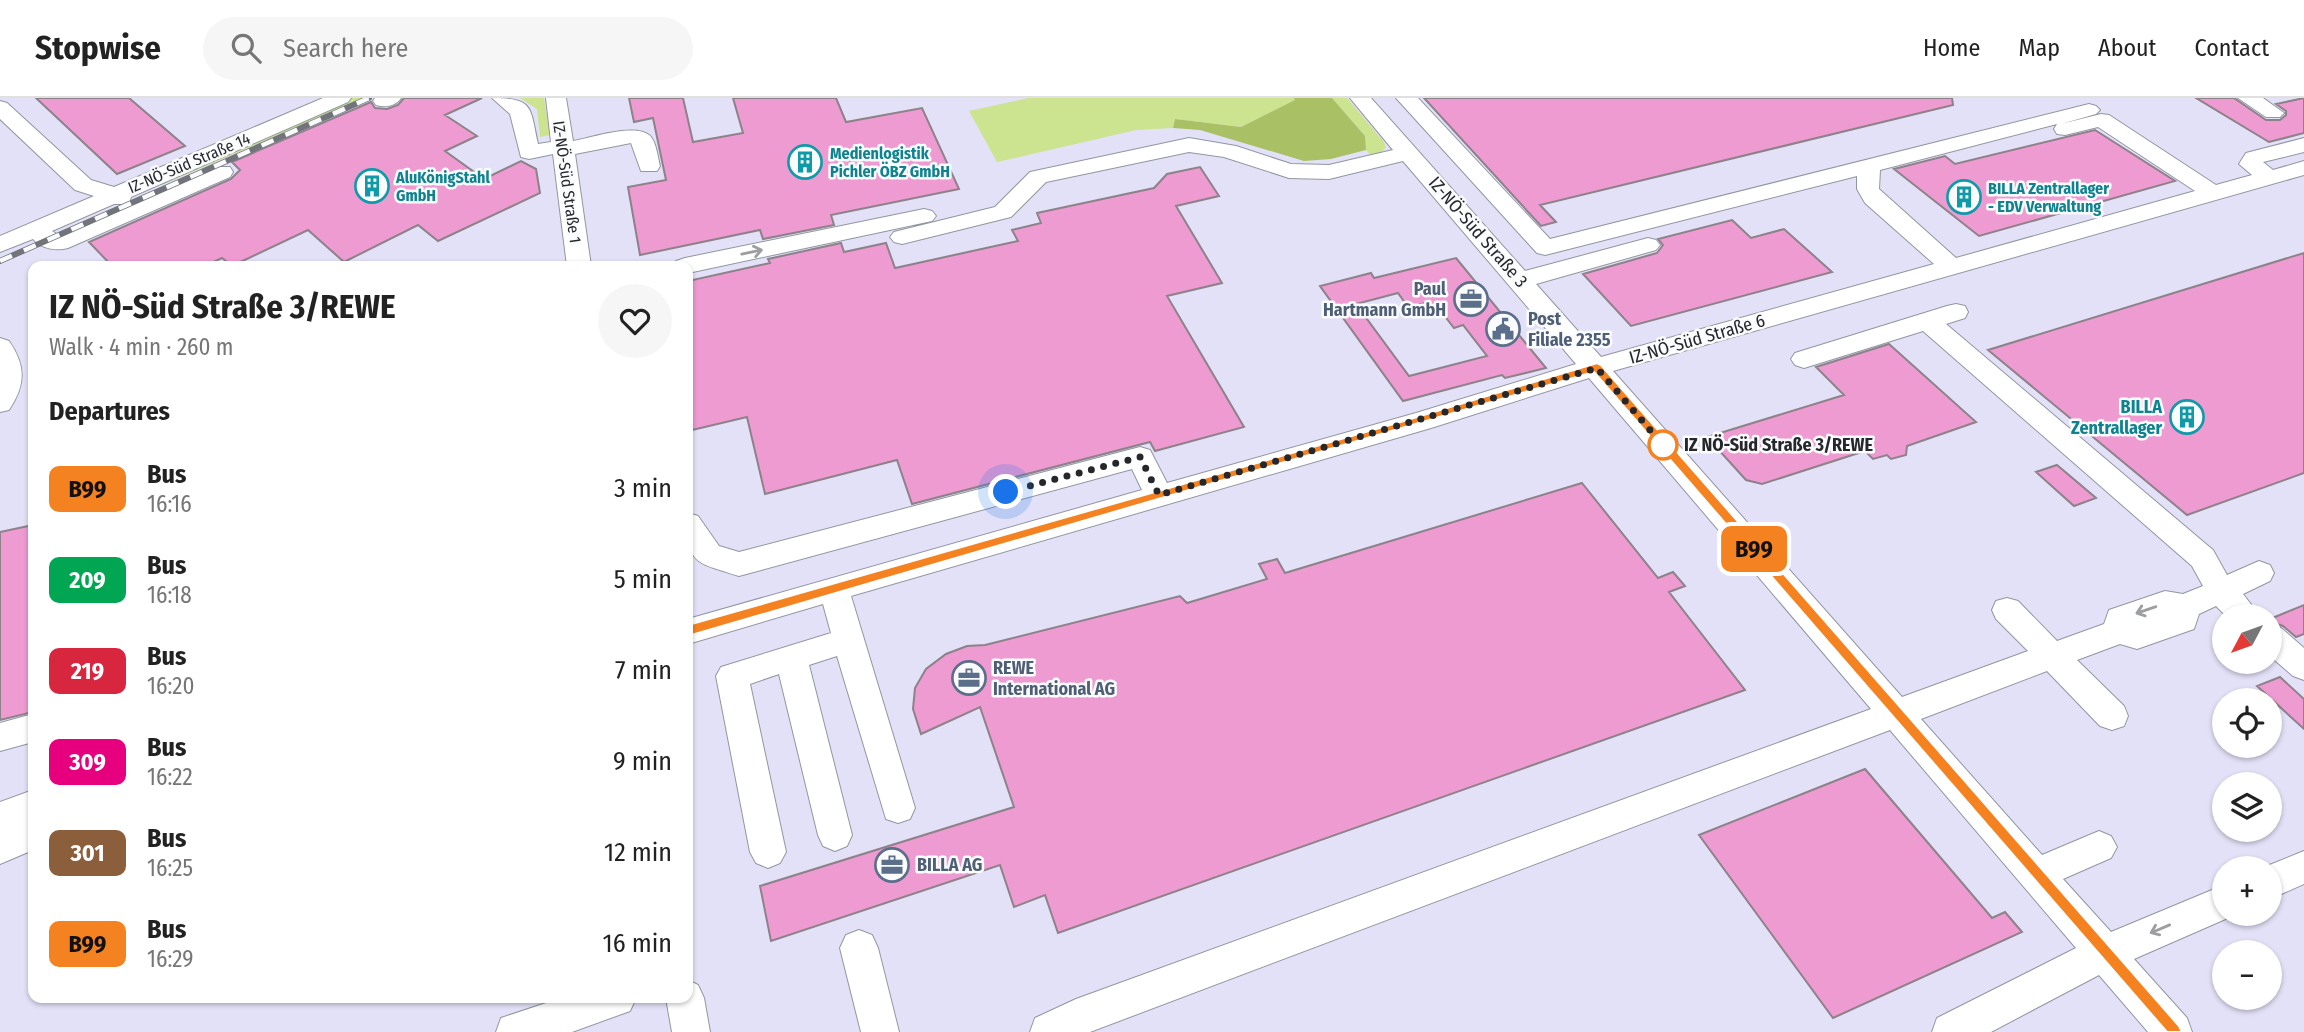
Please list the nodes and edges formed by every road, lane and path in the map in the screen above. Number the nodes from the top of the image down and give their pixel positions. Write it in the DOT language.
graph roads {
  1 [pos="341,98"];
  2 [pos="502,98"];
  3 [pos="556,98"];
  4 [pos="1360,98"];
  5 [pos="1406,98"];
  6 [pos="2070,98"];
  7 [pos="2248,98"];
  8 [pos="0,107"];
  9 [pos="2304,131"];
  10 [pos="2304,145"];
  11 [pos="563,148"];
  12 [pos="1409,153"];
  13 [pos="1962,155"];
  14 [pos="649,166"];
  15 [pos="1869,166"];
  16 [pos="2304,168"];
  17 [pos="222,172"];
  18 [pos="2271,178"];
  19 [pos="2214,194"];
  20 [pos="115,195"];
  21 [pos="134,211"];
  22 [pos="953,224"];
  23 [pos="37,228"];
  24 [pos="902,237"];
  25 [pos="0,245"];
  26 [pos="1648,245"];
  27 [pos="578,261"];
  28 [pos="693,264"];
  29 [pos="1952,267"];
  30 [pos="1520,280"];
  31 [pos="1956,312"];
  32 [pos="1927,321"];
  33 [pos="0,347"];
  34 [pos="1804,359"];
  35 [pos="1597,368"];
  36 [pos="0,403"];
  37 [pos="1159,495"];
  38 [pos="693,531"];
  39 [pos="2259,573"];
  40 [pos="833,588"];
  41 [pos="2220,590"];
  42 [pos="2233,604"];
  43 [pos="2007,610"];
  44 [pos="693,630"];
  45 [pos="848,640"];
  46 [pos="2282,648"];
  47 [pos="2053,656"];
  48 [pos="791,658"];
  49 [pos="2304,667"];
  50 [pos="1897,713"];
  51 [pos="2112,716"];
  52 [pos="28,729"];
  53 [pos="0,737"];
  54 [pos="28,807"];
  55 [pos="898,808"];
  56 [pos="0,818"];
  57 [pos="835,835"];
  58 [pos="28,836"];
  59 [pos="2099,847"];
  60 [pos="0,848"];
  61 [pos="768,852"];
  62 [pos="2304,867"];
  63 [pos="2036,874"];
  64 [pos="2282,877"];
  65 [pos="2212,907"];
  66 [pos="859,948"];
  67 [pos="2105,953"];
  68 [pos="686,1003"];
  69 [pos="572,1005"];
  70 [pos="515,1032"];
  71 [pos="691,1032"];
  72 [pos="880,1032"];
  73 [pos="1049,1032"];
  74 [pos="1951,1032"];
  75 [pos="2173,1032"];
  1 -- 20 [label="street, IZ-NÖ-Süd Straße 14"];
  2 -- 11 [label="street"];
  3 -- 11 [label="street, IZ-NÖ-Süd Straße 1"];
  4 -- 12 [label="street, IZ-NÖ-Süd Straße 3"];
  5 -- 15 [label="street"];
  6 -- 15 [label="street"];
  7 -- 9 [label="street"];
  8 -- 20 [label="street"];
  10 -- 18 [label="street"];
  11 -- 14 [label="street"];
  11 -- 27 [label="street, IZ-NÖ-Süd Straße 1"];
  12 -- 22 [label="street"];
  12 -- 30 [label="street, IZ-NÖ-Süd Straße 3"];
  13 -- 19 [label="street"];
  15 -- 29 [label="street"];
  16 -- 18 [label="street, IZ-NÖ-Süd Straße 6"];
  17 -- 21 [label="street"];
  18 -- 19 [label="street, IZ-NÖ-Süd Straße 6"];
  19 -- 29 [label="street, IZ-NÖ-Süd Straße 6"];
  20 -- 21 [label="street"];
  20 -- 23 [label="street, IZ-NÖ-Süd Straße 14"];
  21 -- 23 [label="street"];
  22 -- 24 [label="street"];
  28 -- 22 [label="street, one-way"];
  23 -- 25 [label="street, IZ-NÖ-Süd Straße 14"];
  26 -- 30 [label="street"];
  29 -- 35 [label="street, IZ-NÖ-Süd Straße 6"];
  30 -- 35 [label="street, IZ-NÖ-Süd Straße 3"];
  31 -- 32 [label="street"];
  32 -- 34 [label="street"];
  32 -- 41 [label="street"];
  33 -- 36 [label="street"];
  35 -- 37 [label="street, IZ-NÖ-Süd Straße 6"];
  35 -- 50 [label="street, IZ-NÖ-Süd Straße 3"];
  37 -- 38 [label="street"];
  37 -- 40 [label="street, IZ-NÖ-Süd Straße 6"];
  39 -- 41 [label="street"];
  40 -- 44 [label="street, IZ-NÖ-Süd Straße 6"];
  40 -- 45 [label="street"];
  41 -- 42 [label="street"];
  41 -- 47 [label="street"];
  43 -- 47 [label="street"];
  45 -- 48 [label="street"];
  45 -- 55 [label="street"];
  46 -- 49 [label="street"];
  47 -- 50 [label="street"];
  47 -- 51 [label="street"];
  48 -- 57 [label="street"];
  48 -- 61 [label="street"];
  50 -- 63 [label="street, IZ-NÖ-Süd Straße 3"];
  50 -- 73 [label="street"];
  52 -- 53 [label="street"];
  54 -- 56 [label="street"];
  58 -- 60 [label="street"];
  59 -- 63 [label="street"];
  62 -- 64 [label="street"];
  63 -- 67 [label="street, IZ-NÖ-Süd Straße 3"];
  65 -- 67 [label="street, one-way"];
  66 -- 72 [label="street"];
  67 -- 74 [label="street"];
  67 -- 75 [label="street, IZ-NÖ-Süd Straße 3"];
  68 -- 71 [label="street"];
  69 -- 70 [label="street"];
}
